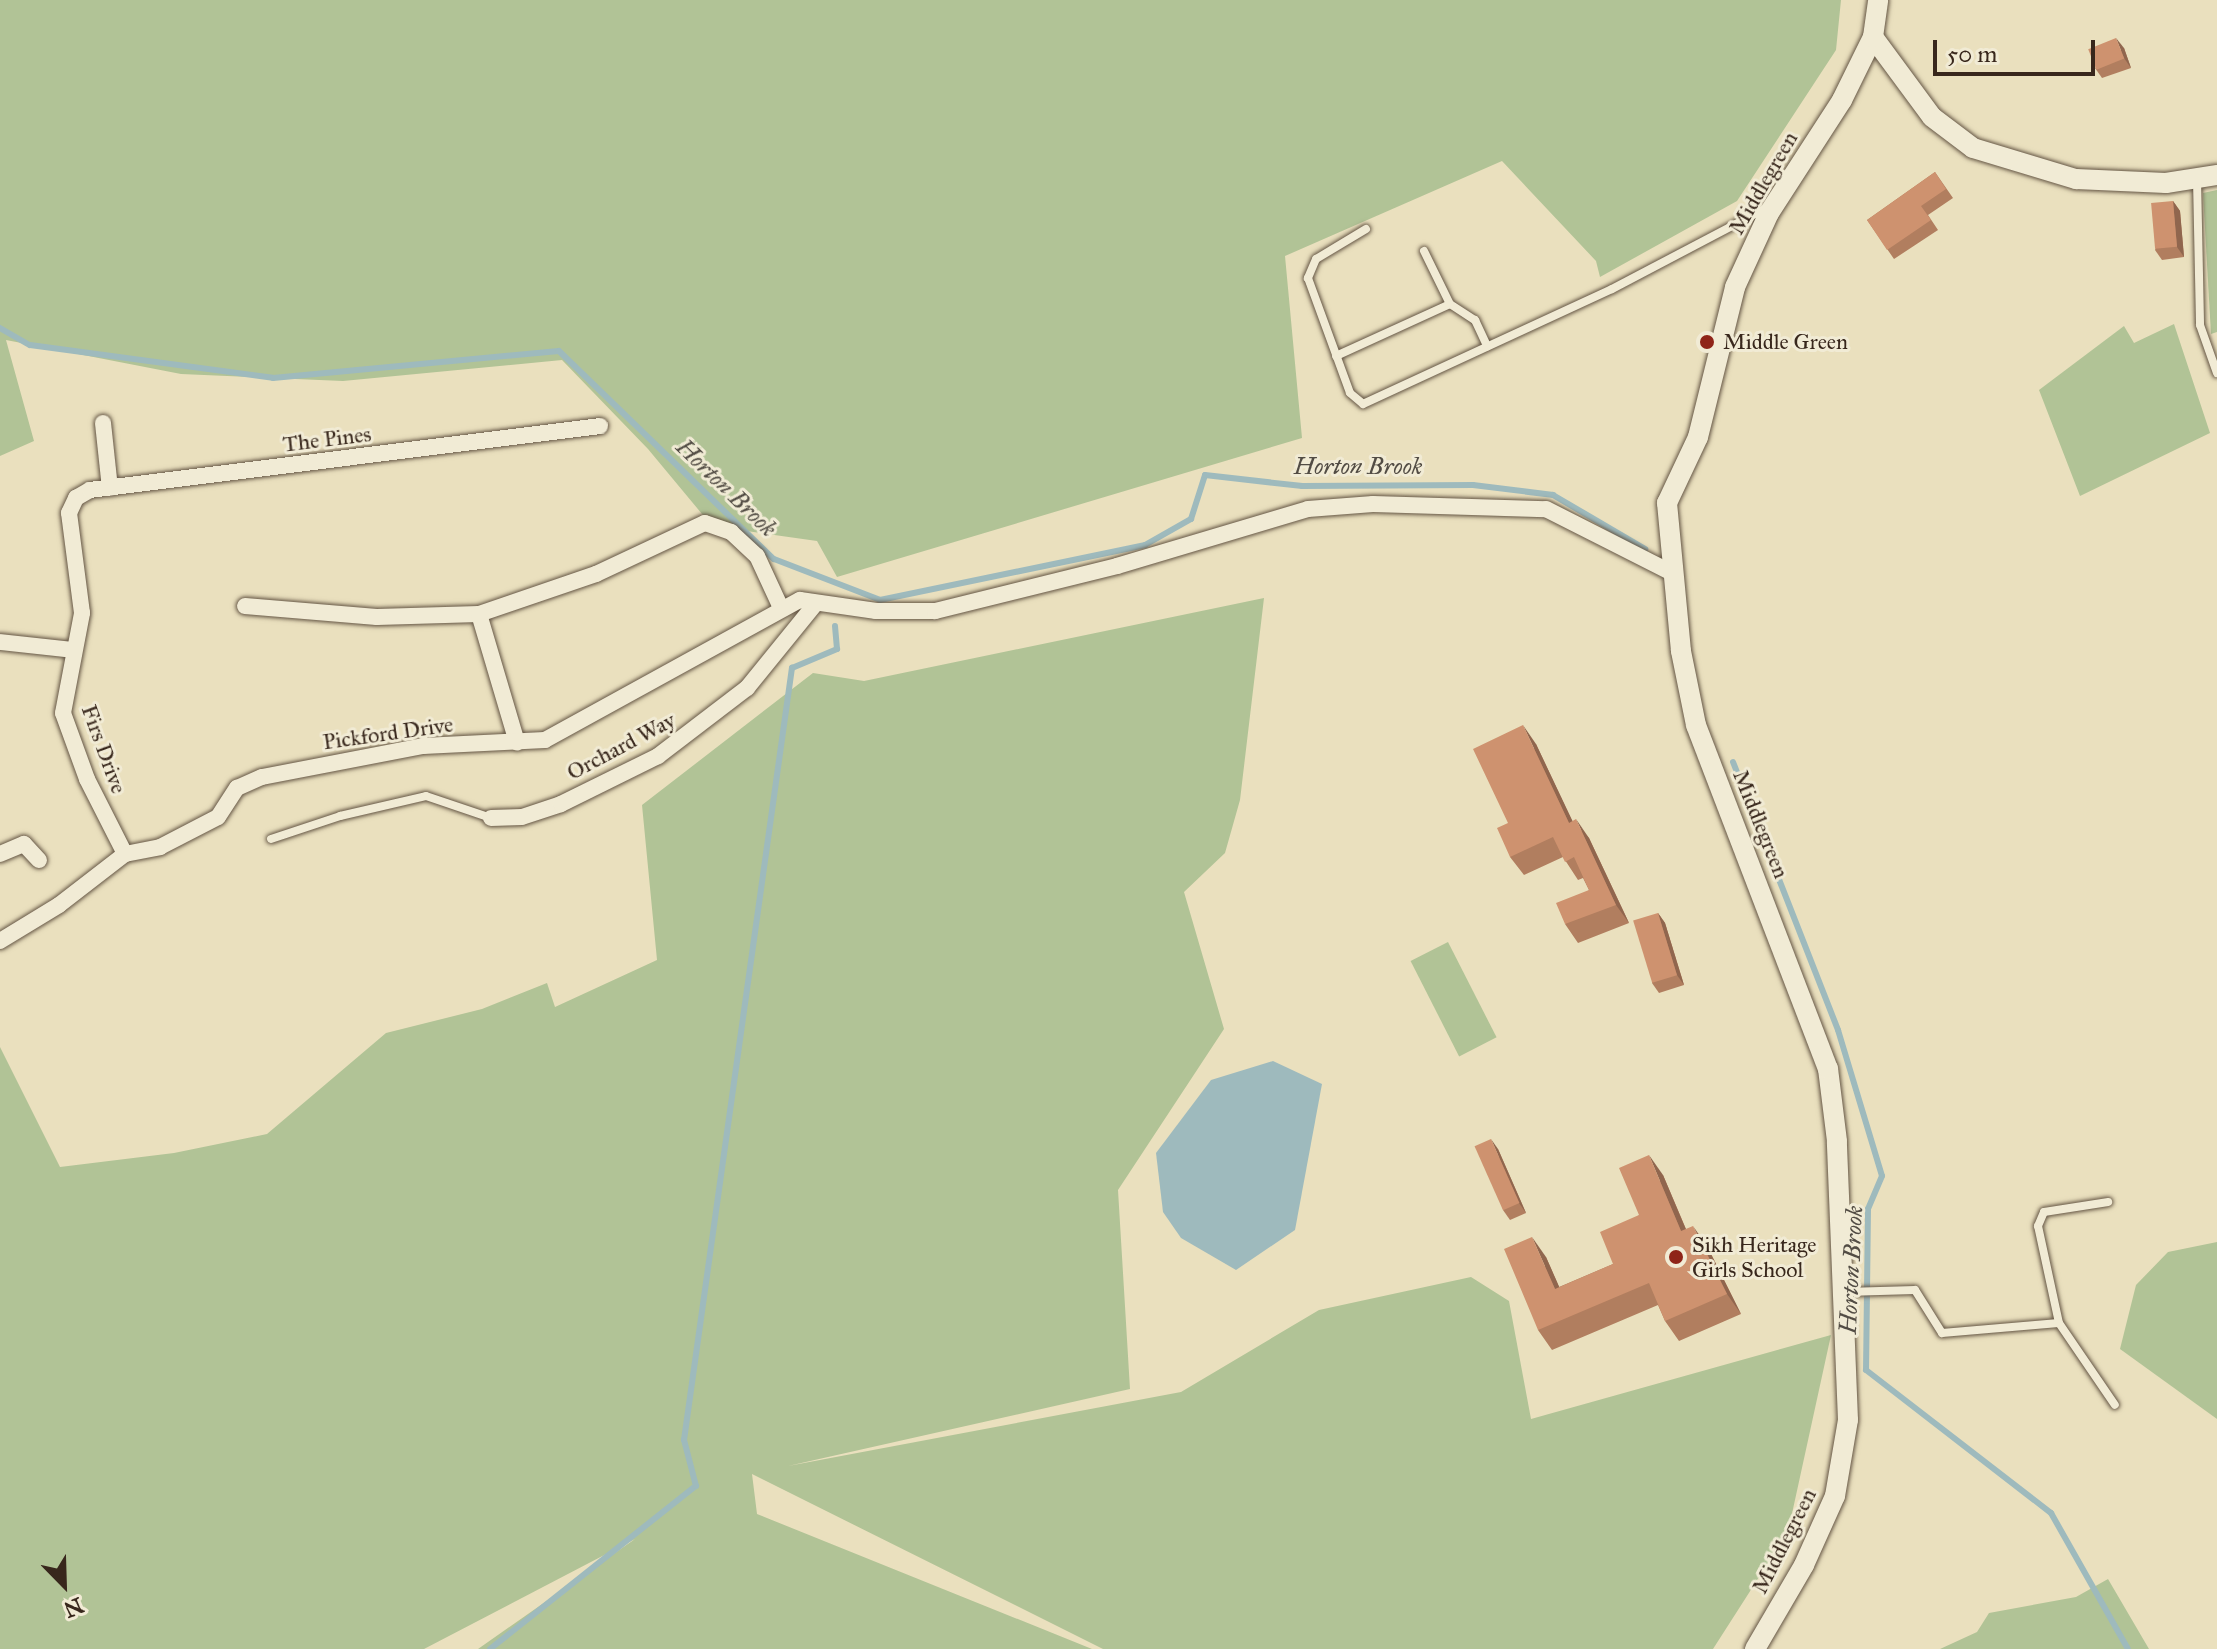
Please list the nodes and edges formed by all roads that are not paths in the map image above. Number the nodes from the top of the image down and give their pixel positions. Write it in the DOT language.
graph roads {
  1 [pos="1878,0"];
  2 [pos="1873,37"];
  3 [pos="2207,177"];
  4 [pos="1776,201"];
  5 [pos="1366,229"];
  6 [pos="1424,251"];
  7 [pos="1450,304"];
  8 [pos="1487,346"];
  9 [pos="1336,356"];
  10 [pos="2217,373"];
  11 [pos="103,423"];
  12 [pos="600,426"];
  13 [pos="110,488"];
  14 [pos="69,513"];
  15 [pos="1674,574"];
  16 [pos="808,602"];
  17 [pos="245,606"];
  18 [pos="781,608"];
  19 [pos="479,614"];
  20 [pos="0,642"];
  21 [pos="74,650"];
  22 [pos="517,742"];
  23 [pos="491,818"];
  24 [pos="271,839"];
  25 [pos="0,854"];
  26 [pos="125,854"];
  27 [pos="39,860"];
  28 [pos="1,939"];
  29 [pos="2108,1202"];
  30 [pos="1842,1292"];
  31 [pos="2059,1323"];
  32 [pos="2115,1405"];
  33 [pos="1755,1649"];
  1 -- 2 [label="street, Middlegreen"];
  2 -- 3 [label="street"];
  2 -- 4 [label="street, Middlegreen"];
  3 -- 10 [label="lane"];
  4 -- 8 [label="lane"];
  4 -- 15 [label="street, Middlegreen"];
  5 -- 9 [label="lane"];
  6 -- 7 [label="lane"];
  7 -- 8 [label="lane"];
  7 -- 9 [label="lane"];
  8 -- 9 [label="lane"];
  11 -- 13 [label="street"];
  12 -- 13 [label="street, The Pines"];
  13 -- 14 [label="street, The Pines"];
  14 -- 21 [label="street, Firs Drive"];
  15 -- 16 [label="street"];
  15 -- 30 [label="street, Middlegreen"];
  16 -- 18 [label="street, Pickford Drive"];
  16 -- 23 [label="street, Orchard Way"];
  17 -- 19 [label="street"];
  18 -- 19 [label="street"];
  18 -- 22 [label="street, Pickford Drive"];
  19 -- 22 [label="street"];
  20 -- 21 [label="street"];
  21 -- 26 [label="street, Firs Drive"];
  22 -- 26 [label="street, Pickford Drive"];
  23 -- 24 [label="lane"];
  25 -- 27 [label="street"];
  26 -- 28 [label="street, Pickford Drive"];
  29 -- 31 [label="lane"];
  30 -- 31 [label="lane"];
  30 -- 33 [label="street, Middlegreen"];
  31 -- 32 [label="lane"];
}
